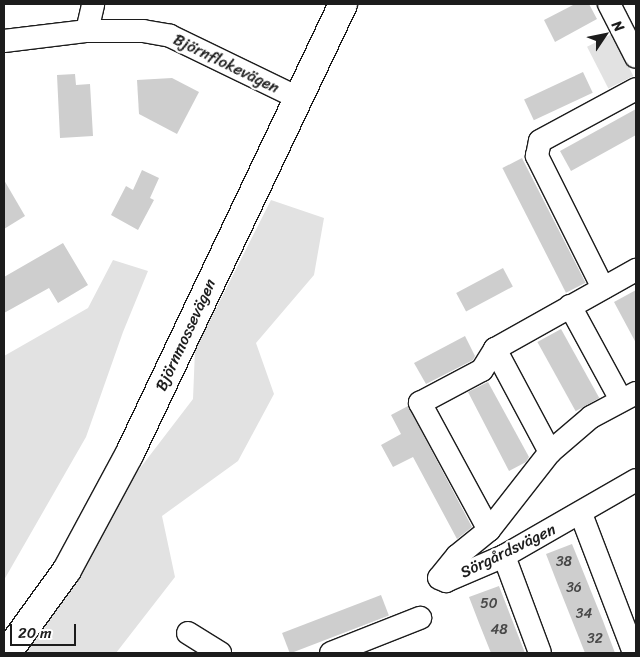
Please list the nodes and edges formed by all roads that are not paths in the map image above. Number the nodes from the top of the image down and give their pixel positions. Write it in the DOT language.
graph roads {
  1 [pos="93,4"];
  2 [pos="343,4"];
  3 [pos="609,4"];
  4 [pos="87,31"];
  5 [pos="4,41"];
  6 [pos="636,57"];
  7 [pos="636,88"];
  8 [pos="298,98"];
  9 [pos="636,270"];
  10 [pos="604,288"];
  11 [pos="570,306"];
  12 [pos="495,349"];
  13 [pos="629,396"];
  14 [pos="550,452"];
  15 [pos="636,480"];
  16 [pos="581,514"];
  17 [pos="489,530"];
  18 [pos="504,556"];
  19 [pos="420,618"];
  20 [pos="188,633"];
  21 [pos="7,653"];
  22 [pos="220,653"];
  23 [pos="330,653"];
  24 [pos="540,653"];
  25 [pos="634,653"];
  1 -- 4 [label="street"];
  2 -- 8 [label="street, Björnmossevägen"];
  3 -- 6 [label="street"];
  4 -- 5 [label="street, Björnflokevägen"];
  4 -- 8 [label="street, Björnflokevägen"];
  7 -- 10 [label="street"];
  8 -- 21 [label="street, Björnmossevägen"];
  9 -- 10 [label="street, Sörgårdsvägen"];
  10 -- 11 [label="street, Sörgårdsvägen"];
  11 -- 12 [label="street, Sörgårdsvägen"];
  11 -- 13 [label="street, Sörgårdsvägen"];
  12 -- 14 [label="street"];
  12 -- 17 [label="street, Sörgårdsvägen"];
  13 -- 14 [label="street, Sörgårdsvägen"];
  14 -- 17 [label="street, Sörgårdsvägen"];
  15 -- 16 [label="street, Sörgårdsvägen"];
  16 -- 18 [label="street, Sörgårdsvägen"];
  16 -- 25 [label="street"];
  17 -- 18 [label="street, Sörgårdsvägen"];
  18 -- 24 [label="street"];
  19 -- 23 [label="street"];
  20 -- 22 [label="street"];
}
